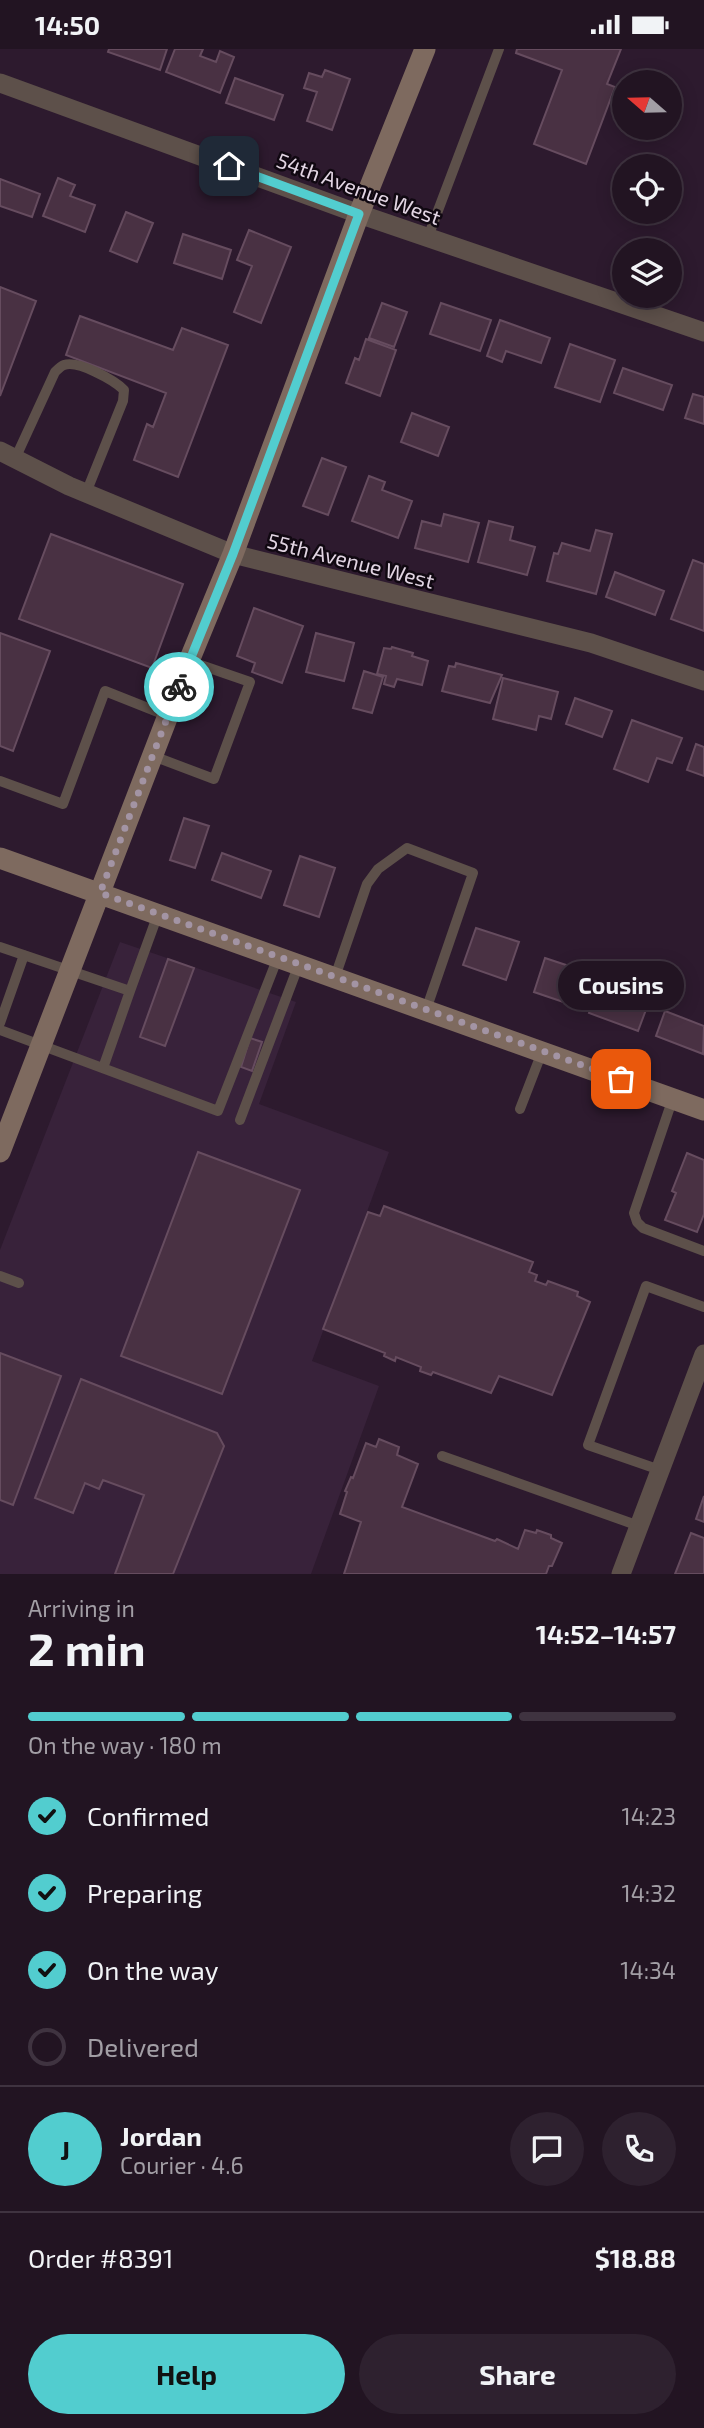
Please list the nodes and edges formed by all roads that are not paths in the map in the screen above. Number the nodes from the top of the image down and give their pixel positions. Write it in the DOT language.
graph roads {
  1 [pos="425,49"];
  2 [pos="499,49"];
  3 [pos="0,83"];
  4 [pos="359,214"];
  5 [pos="428,237"];
  6 [pos="704,333"];
  7 [pos="8,455"];
  8 [pos="86,493"];
  9 [pos="233,554"];
  10 [pos="189,660"];
  11 [pos="704,681"];
  12 [pos="168,716"];
  13 [pos="153,756"];
  14 [pos="0,781"];
  15 [pos="0,858"];
  16 [pos="100,893"];
  17 [pos="158,914"];
  18 [pos="0,947"];
  19 [pos="24,955"];
  20 [pos="279,957"];
  21 [pos="299,964"];
  22 [pos="70,969"];
  23 [pos="335,977"];
  24 [pos="130,991"];
  25 [pos="426,1010"];
  26 [pos="0,1023"];
  27 [pos="0,1030"];
  28 [pos="41,1045"];
  29 [pos="542,1051"];
  30 [pos="103,1068"];
  31 [pos="673,1097"];
  32 [pos="520,1109"];
  33 [pos="704,1110"];
  34 [pos="240,1120"];
  35 [pos="0,1152"];
  36 [pos="704,1251"];
  37 [pos="0,1276"];
  38 [pos="19,1283"];
  39 [pos="704,1307"];
  40 [pos="704,1354"];
  41 [pos="442,1456"];
  42 [pos="660,1470"];
  43 [pos="639,1526"];
  44 [pos="621,1574"];
  1 -- 4 [label="street"];
  2 -- 5 [label="lane"];
  3 -- 4 [label="street, 54th Avenue West"];
  4 -- 5 [label="street, 54th Avenue West"];
  4 -- 9 [label="street"];
  5 -- 6 [label="street, 54th Avenue West"];
  7 -- 8 [label="street, 55th Avenue West"];
  7 -- 8 [label="lane"];
  8 -- 9 [label="street, 55th Avenue West"];
  9 -- 10 [label="street"];
  9 -- 11 [label="street, 55th Avenue West"];
  10 -- 12 [label="street"];
  10 -- 13 [label="lane"];
  12 -- 13 [label="street"];
  12 -- 14 [label="lane"];
  13 -- 16 [label="street"];
  15 -- 16 [label="street"];
  16 -- 17 [label="street"];
  16 -- 22 [label="street"];
  17 -- 20 [label="street"];
  17 -- 24 [label="lane"];
  18 -- 19 [label="lane"];
  19 -- 22 [label="lane"];
  19 -- 26 [label="lane"];
  20 -- 21 [label="street"];
  20 -- 30 [label="lane"];
  21 -- 23 [label="street"];
  21 -- 34 [label="lane"];
  22 -- 24 [label="lane"];
  22 -- 28 [label="street"];
  23 -- 25 [label="street"];
  23 -- 25 [label="lane"];
  24 -- 30 [label="lane"];
  25 -- 29 [label="street"];
  27 -- 28 [label="lane"];
  28 -- 30 [label="lane"];
  28 -- 35 [label="street"];
  29 -- 31 [label="street"];
  29 -- 32 [label="lane"];
  31 -- 33 [label="street"];
  31 -- 36 [label="lane"];
  37 -- 38 [label="lane"];
  39 -- 42 [label="lane"];
  40 -- 42 [label="street"];
  41 -- 43 [label="lane"];
  42 -- 43 [label="street"];
  43 -- 44 [label="street"];
}
